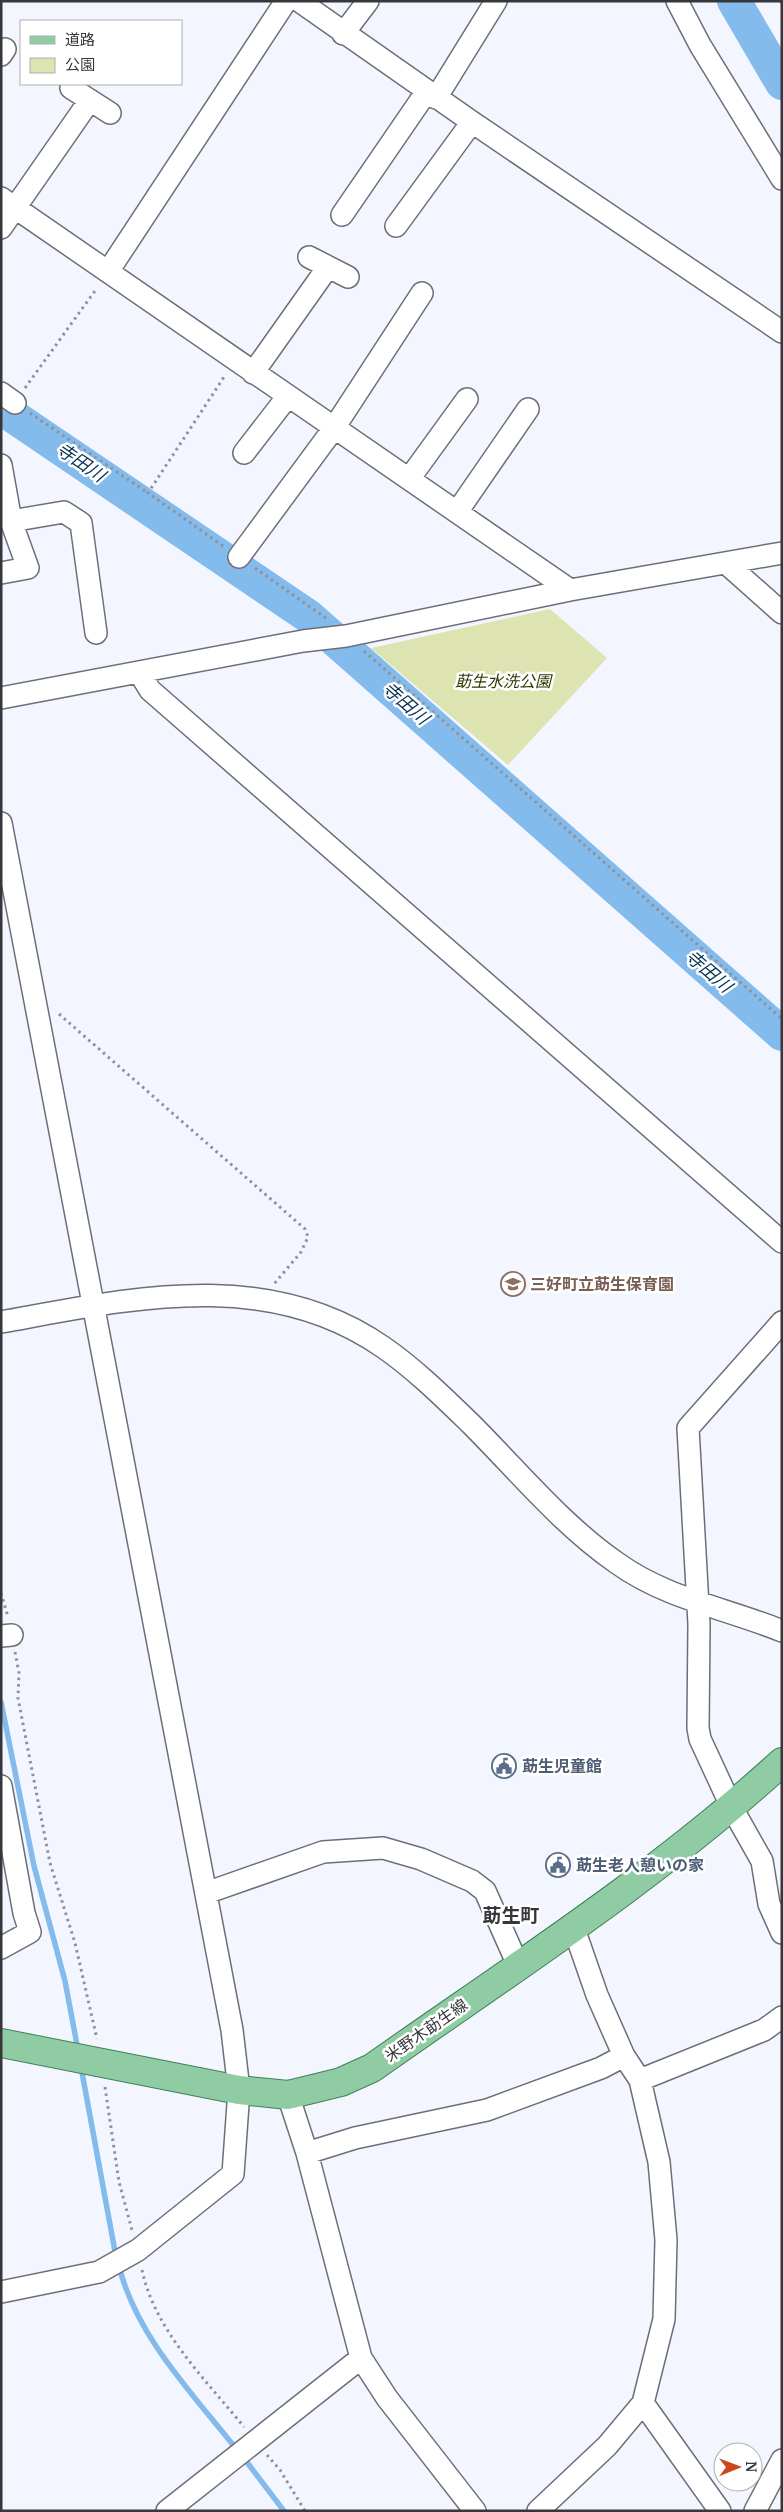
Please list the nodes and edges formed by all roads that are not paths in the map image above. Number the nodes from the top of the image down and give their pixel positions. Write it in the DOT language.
graph roads {
  1 [pos="286,1"];
  2 [pos="299,1"];
  3 [pos="368,1"];
  4 [pos="496,1"];
  5 [pos="677,1"];
  6 [pos="344,34"];
  7 [pos="71,88"];
  8 [pos="432,94"];
  9 [pos="90,100"];
  10 [pos="110,113"];
  11 [pos="472,122"];
  12 [pos="782,179"];
  13 [pos="8,203"];
  14 [pos="342,215"];
  15 [pos="396,226"];
  16 [pos="1,228"];
  17 [pos="309,257"];
  18 [pos="328,267"];
  19 [pos="109,270"];
  20 [pos="348,278"];
  21 [pos="422,293"];
  22 [pos="782,332"];
  23 [pos="253,372"];
  24 [pos="288,396"];
  25 [pos="467,399"];
  26 [pos="528,409"];
  27 [pos="334,428"];
  28 [pos="244,453"];
  29 [pos="1,465"];
  30 [pos="409,479"];
  31 [pos="457,512"];
  32 [pos="11,521"];
  33 [pos="782,553"];
  34 [pos="239,557"];
  35 [pos="728,564"];
  36 [pos="1,573"];
  37 [pos="570,590"];
  38 [pos="782,613"];
  39 [pos="96,633"];
  40 [pos="139,672"];
  41 [pos="1,698"];
  42 [pos="1,823"];
  43 [pos="782,1242"];
  44 [pos="94,1306"];
  45 [pos="1,1322"];
  46 [pos="782,1322"];
  47 [pos="698,1604"];
  48 [pos="782,1631"];
  49 [pos="782,1762"];
  50 [pos="1,1786"];
  51 [pos="732,1808"];
  52 [pos="206,1893"];
  53 [pos="573,1926"];
  54 [pos="782,1933"];
  55 [pos="1,1948"];
  56 [pos="518,1965"];
  57 [pos="782,2017"];
  58 [pos="1,2043"];
  59 [pos="624,2056"];
  60 [pos="640,2080"];
  61 [pos="239,2090"];
  62 [pos="288,2095"];
  63 [pos="307,2153"];
  64 [pos="1,2292"];
  65 [pos="361,2358"];
  66 [pos="643,2403"];
  67 [pos="782,2460"];
  68 [pos="166,2511"];
  69 [pos="475,2511"];
  70 [pos="538,2511"];
  71 [pos="720,2511"];
  72 [pos="755,2511"];
  1 -- 19 [label="street"];
  2 -- 6 [label="street"];
  3 -- 6 [label="street"];
  4 -- 8 [label="street"];
  5 -- 12 [label="street"];
  6 -- 8 [label="street"];
  7 -- 9 [label="street"];
  8 -- 11 [label="street"];
  8 -- 14 [label="street"];
  9 -- 10 [label="street"];
  9 -- 13 [label="street"];
  11 -- 15 [label="street"];
  11 -- 22 [label="street"];
  13 -- 16 [label="street"];
  13 -- 19 [label="street"];
  17 -- 18 [label="street"];
  18 -- 20 [label="street"];
  18 -- 23 [label="street"];
  19 -- 23 [label="street"];
  21 -- 27 [label="street"];
  23 -- 24 [label="street"];
  24 -- 27 [label="street"];
  24 -- 28 [label="street"];
  25 -- 30 [label="street"];
  26 -- 31 [label="street"];
  27 -- 30 [label="street"];
  27 -- 34 [label="street"];
  29 -- 32 [label="street"];
  30 -- 31 [label="street"];
  31 -- 37 [label="street"];
  32 -- 36 [label="street"];
  32 -- 39 [label="street"];
  33 -- 35 [label="street"];
  35 -- 37 [label="street"];
  35 -- 38 [label="street"];
  37 -- 40 [label="street"];
  40 -- 41 [label="street"];
  40 -- 43 [label="street"];
  42 -- 44 [label="street"];
  44 -- 45 [label="street"];
  44 -- 47 [label="street"];
  44 -- 52 [label="street"];
  46 -- 47 [label="street"];
  47 -- 48 [label="street"];
  47 -- 51 [label="street"];
  49 -- 51 [label="main road, 米野木莇生線"];
  50 -- 55 [label="street"];
  51 -- 53 [label="main road, 米野木莇生線"];
  51 -- 54 [label="street"];
  52 -- 56 [label="street"];
  52 -- 61 [label="street"];
  53 -- 56 [label="main road, 米野木莇生線"];
  53 -- 59 [label="street"];
  56 -- 62 [label="main road, 米野木莇生線"];
  57 -- 60 [label="street"];
  58 -- 61 [label="main road, 米野木莇生線"];
  59 -- 60 [label="street"];
  59 -- 63 [label="street"];
  60 -- 66 [label="street"];
  61 -- 62 [label="main road, 米野木莇生線"];
  61 -- 64 [label="street"];
  62 -- 63 [label="street"];
  63 -- 65 [label="street"];
  65 -- 68 [label="street"];
  65 -- 69 [label="street"];
  66 -- 70 [label="street"];
  66 -- 71 [label="street"];
  67 -- 72 [label="street"];
}
